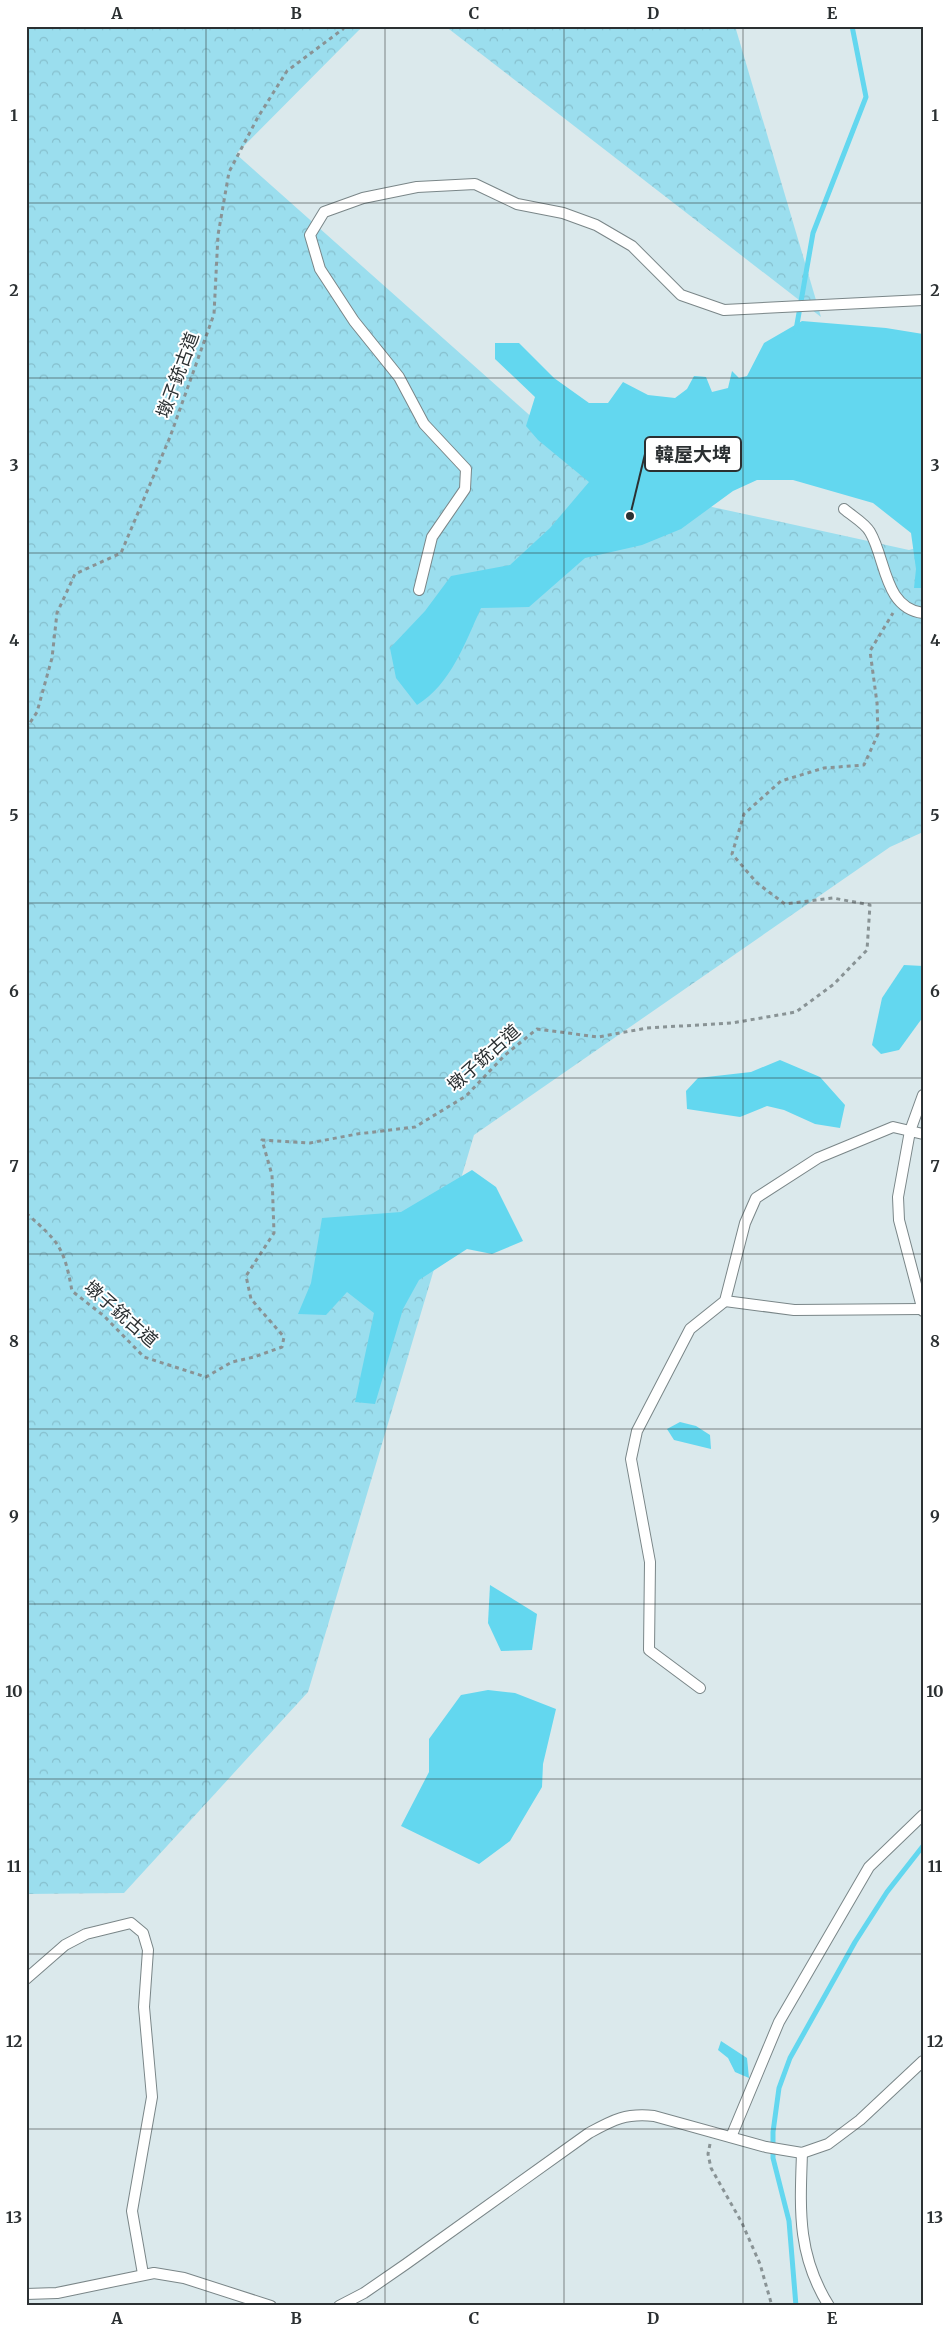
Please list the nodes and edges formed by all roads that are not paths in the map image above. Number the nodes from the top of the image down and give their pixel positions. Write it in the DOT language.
graph roads {
  1 [pos="923,300"];
  2 [pos="844,509"];
  3 [pos="419,590"];
  4 [pos="923,613"];
  5 [pos="923,1095"];
  6 [pos="910,1131"];
  7 [pos="923,1134"];
  8 [pos="725,1301"];
  9 [pos="922,1310"];
  10 [pos="700,1688"];
  11 [pos="923,1815"];
  12 [pos="26,1979"];
  13 [pos="923,2061"];
  14 [pos="730,2137"];
  15 [pos="802,2153"];
  16 [pos="144,2274"];
  17 [pos="26,2294"];
  18 [pos="271,2306"];
  19 [pos="339,2306"];
  20 [pos="829,2306"];
  1 -- 3 [label="lane"];
  2 -- 4 [label="lane"];
  5 -- 6 [label="lane"];
  6 -- 7 [label="lane"];
  6 -- 8 [label="lane"];
  6 -- 9 [label="lane"];
  8 -- 9 [label="lane"];
  8 -- 10 [label="lane"];
  11 -- 14 [label="lane"];
  12 -- 16 [label="lane"];
  13 -- 15 [label="lane"];
  14 -- 15 [label="lane"];
  14 -- 19 [label="lane"];
  15 -- 20 [label="lane"];
  16 -- 17 [label="lane"];
  16 -- 18 [label="lane"];
}
